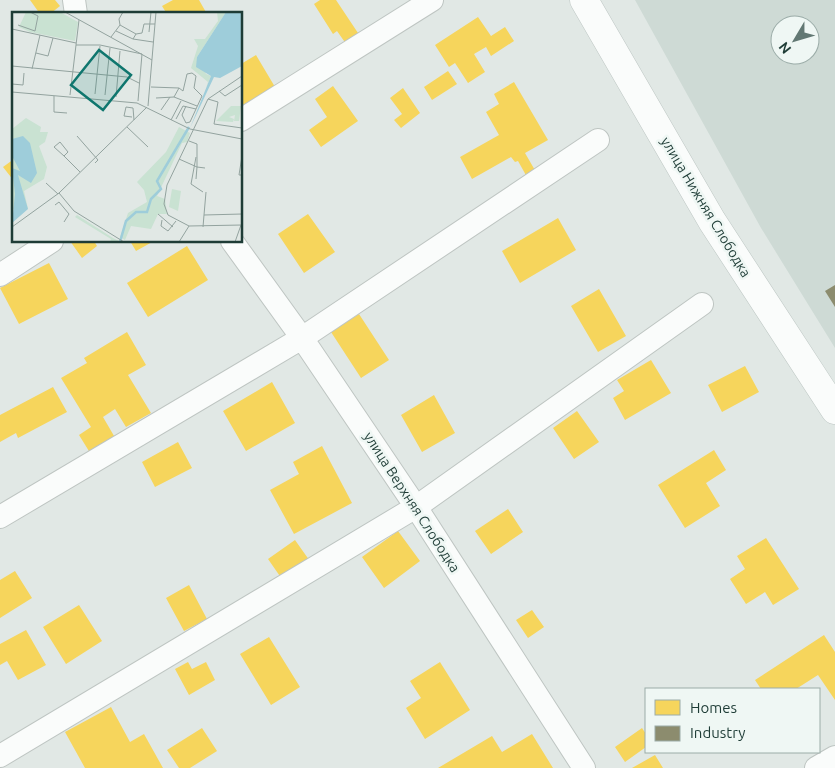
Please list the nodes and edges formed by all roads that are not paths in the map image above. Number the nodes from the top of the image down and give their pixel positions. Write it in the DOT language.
graph roads {
  1 [pos="432,0"];
  2 [pos="584,0"];
  3 [pos="242,119"];
  4 [pos="598,140"];
  5 [pos="50,242"];
  6 [pos="233,242"];
  7 [pos="0,275"];
  8 [pos="702,304"];
  9 [pos="302,338"];
  10 [pos="835,410"];
  11 [pos="416,507"];
  12 [pos="0,517"];
  13 [pos="0,756"];
  14 [pos="835,756"];
  15 [pos="584,768"];
  16 [pos="816,768"];
  1 -- 3 [label="street"];
  2 -- 10 [label="main road, улица Нижняя Слободка"];
  4 -- 9 [label="street"];
  5 -- 7 [label="street"];
  6 -- 9 [label="street, улица Верхняя Слободка"];
  8 -- 11 [label="street"];
  9 -- 11 [label="street, улица Верхняя Слободка"];
  9 -- 12 [label="street"];
  11 -- 13 [label="street"];
  11 -- 15 [label="street, улица Верхняя Слободка"];
  14 -- 16 [label="street"];
}
